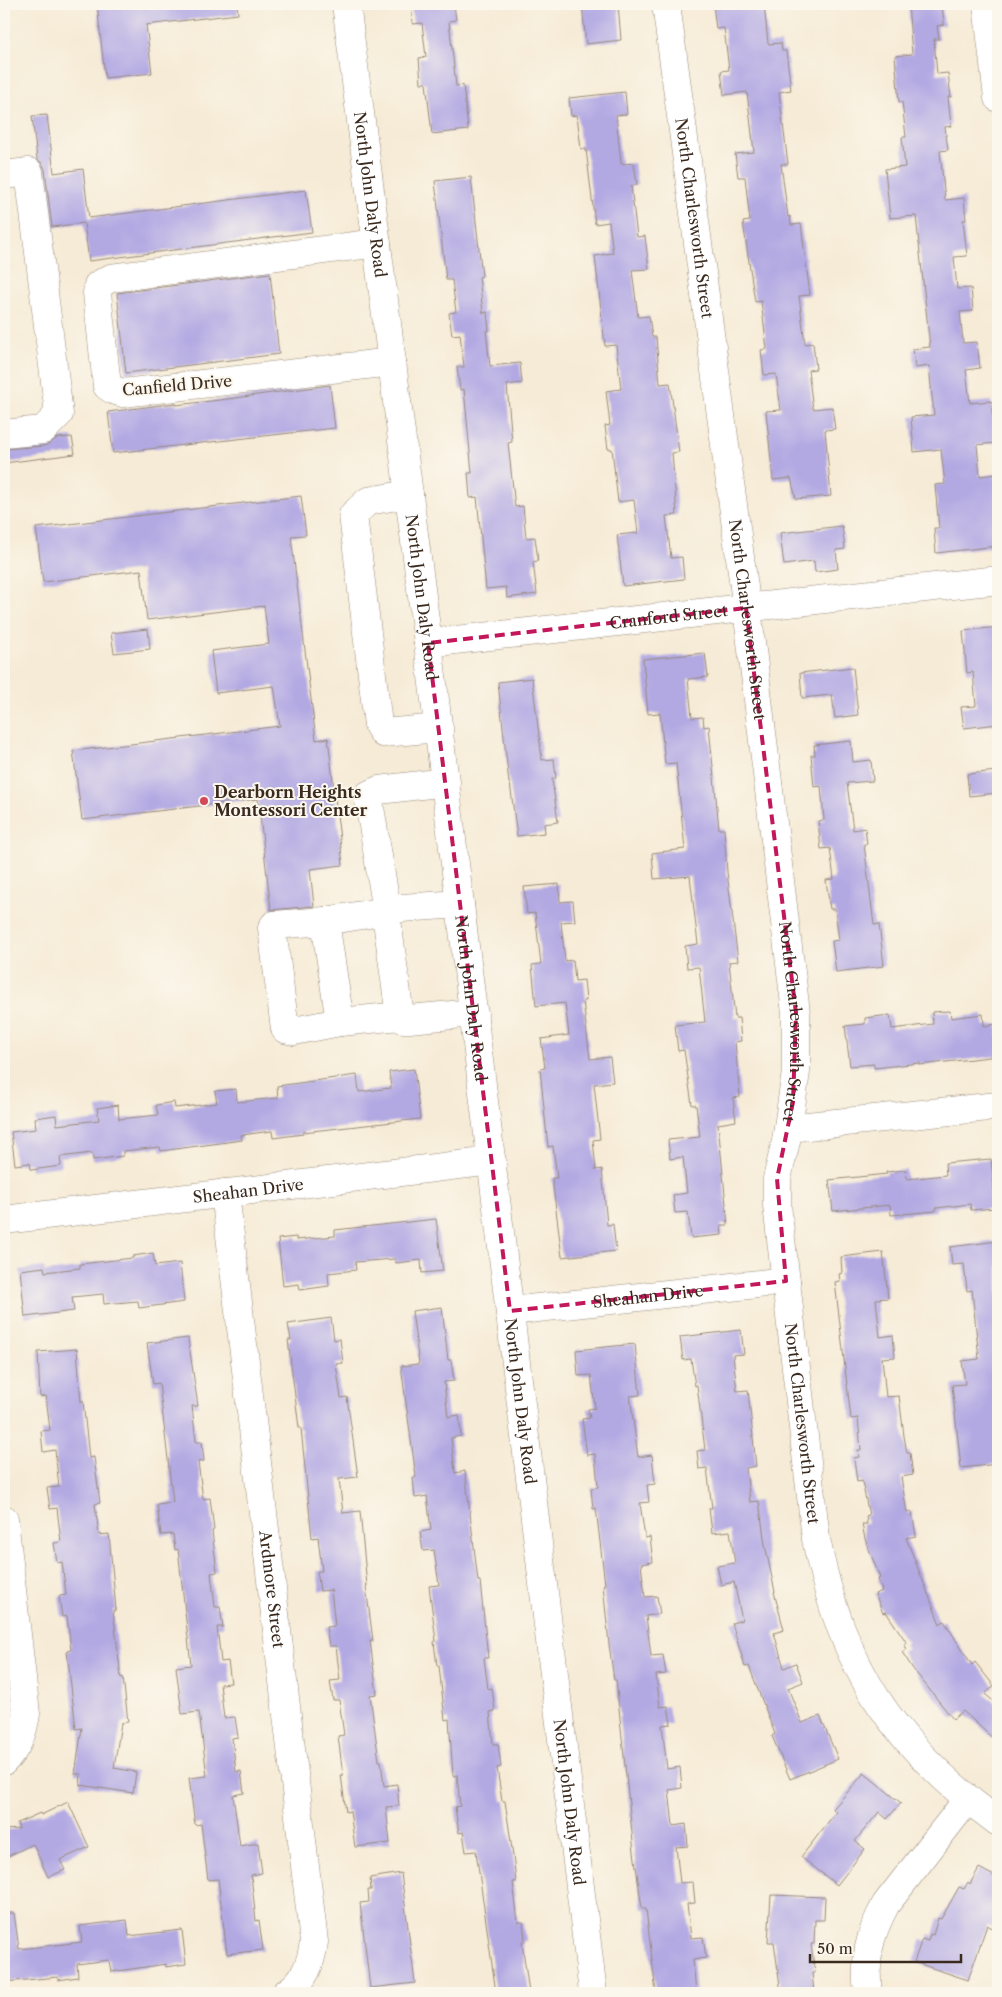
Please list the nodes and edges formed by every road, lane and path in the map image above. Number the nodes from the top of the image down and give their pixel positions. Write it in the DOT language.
graph roads {
  1 [pos="346,4"];
  2 [pos="666,4"];
  3 [pos="987,4"];
  4 [pos="998,98"];
  5 [pos="4,175"];
  6 [pos="377,244"];
  7 [pos="392,362"];
  8 [pos="4,434"];
  9 [pos="409,494"];
  10 [pos="998,580"];
  11 [pos="746,608"];
  12 [pos="428,642"];
  13 [pos="439,728"];
  14 [pos="446,782"];
  15 [pos="460,904"];
  16 [pos="386,911"];
  17 [pos="325,921"];
  18 [pos="474,1013"];
  19 [pos="400,1016"];
  20 [pos="340,1022"];
  21 [pos="998,1106"];
  22 [pos="788,1128"];
  23 [pos="492,1161"];
  24 [pos="225,1193"];
  25 [pos="4,1220"];
  26 [pos="786,1281"];
  27 [pos="510,1311"];
  28 [pos="4,1519"];
  29 [pos="10,1754"];
  30 [pos="968,1799"];
  31 [pos="998,1822"];
  32 [pos="293,1987"];
  33 [pos="593,1993"];
  34 [pos="868,1993"];
  1 -- 6 [label="street, North John Daly Road"];
  2 -- 11 [label="street, North Charlesworth Street"];
  3 -- 4 [label="street"];
  5 -- 8 [label="street"];
  6 -- 7 [label="street, North John Daly Road"];
  6 -- 7 [label="street, Canfield Drive"];
  7 -- 9 [label="street, North John Daly Road"];
  9 -- 12 [label="street, North John Daly Road"];
  9 -- 13 [label="street"];
  10 -- 11 [label="street, Cranford Street"];
  11 -- 12 [label="street, Cranford Street"];
  11 -- 22 [label="street, North Charlesworth Street"];
  12 -- 13 [label="street, North John Daly Road"];
  13 -- 14 [label="street, North John Daly Road"];
  14 -- 15 [label="street, North John Daly Road"];
  14 -- 16 [label="street"];
  15 -- 16 [label="street"];
  15 -- 18 [label="street, North John Daly Road"];
  16 -- 17 [label="street"];
  16 -- 19 [label="street"];
  17 -- 20 [label="street"];
  17 -- 20 [label="street"];
  18 -- 19 [label="street"];
  18 -- 23 [label="street, North John Daly Road"];
  19 -- 20 [label="street"];
  21 -- 22 [label="street"];
  22 -- 26 [label="street, North Charlesworth Street"];
  23 -- 24 [label="street, Sheahan Drive"];
  23 -- 27 [label="street, North John Daly Road"];
  24 -- 25 [label="street, Sheahan Drive"];
  24 -- 32 [label="street, Ardmore Street"];
  26 -- 27 [label="street, Sheahan Drive"];
  26 -- 30 [label="street, North Charlesworth Street"];
  27 -- 33 [label="street, North John Daly Road"];
  28 -- 29 [label="street"];
  30 -- 31 [label="street, North Charlesworth Street"];
  30 -- 34 [label="street"];
}
